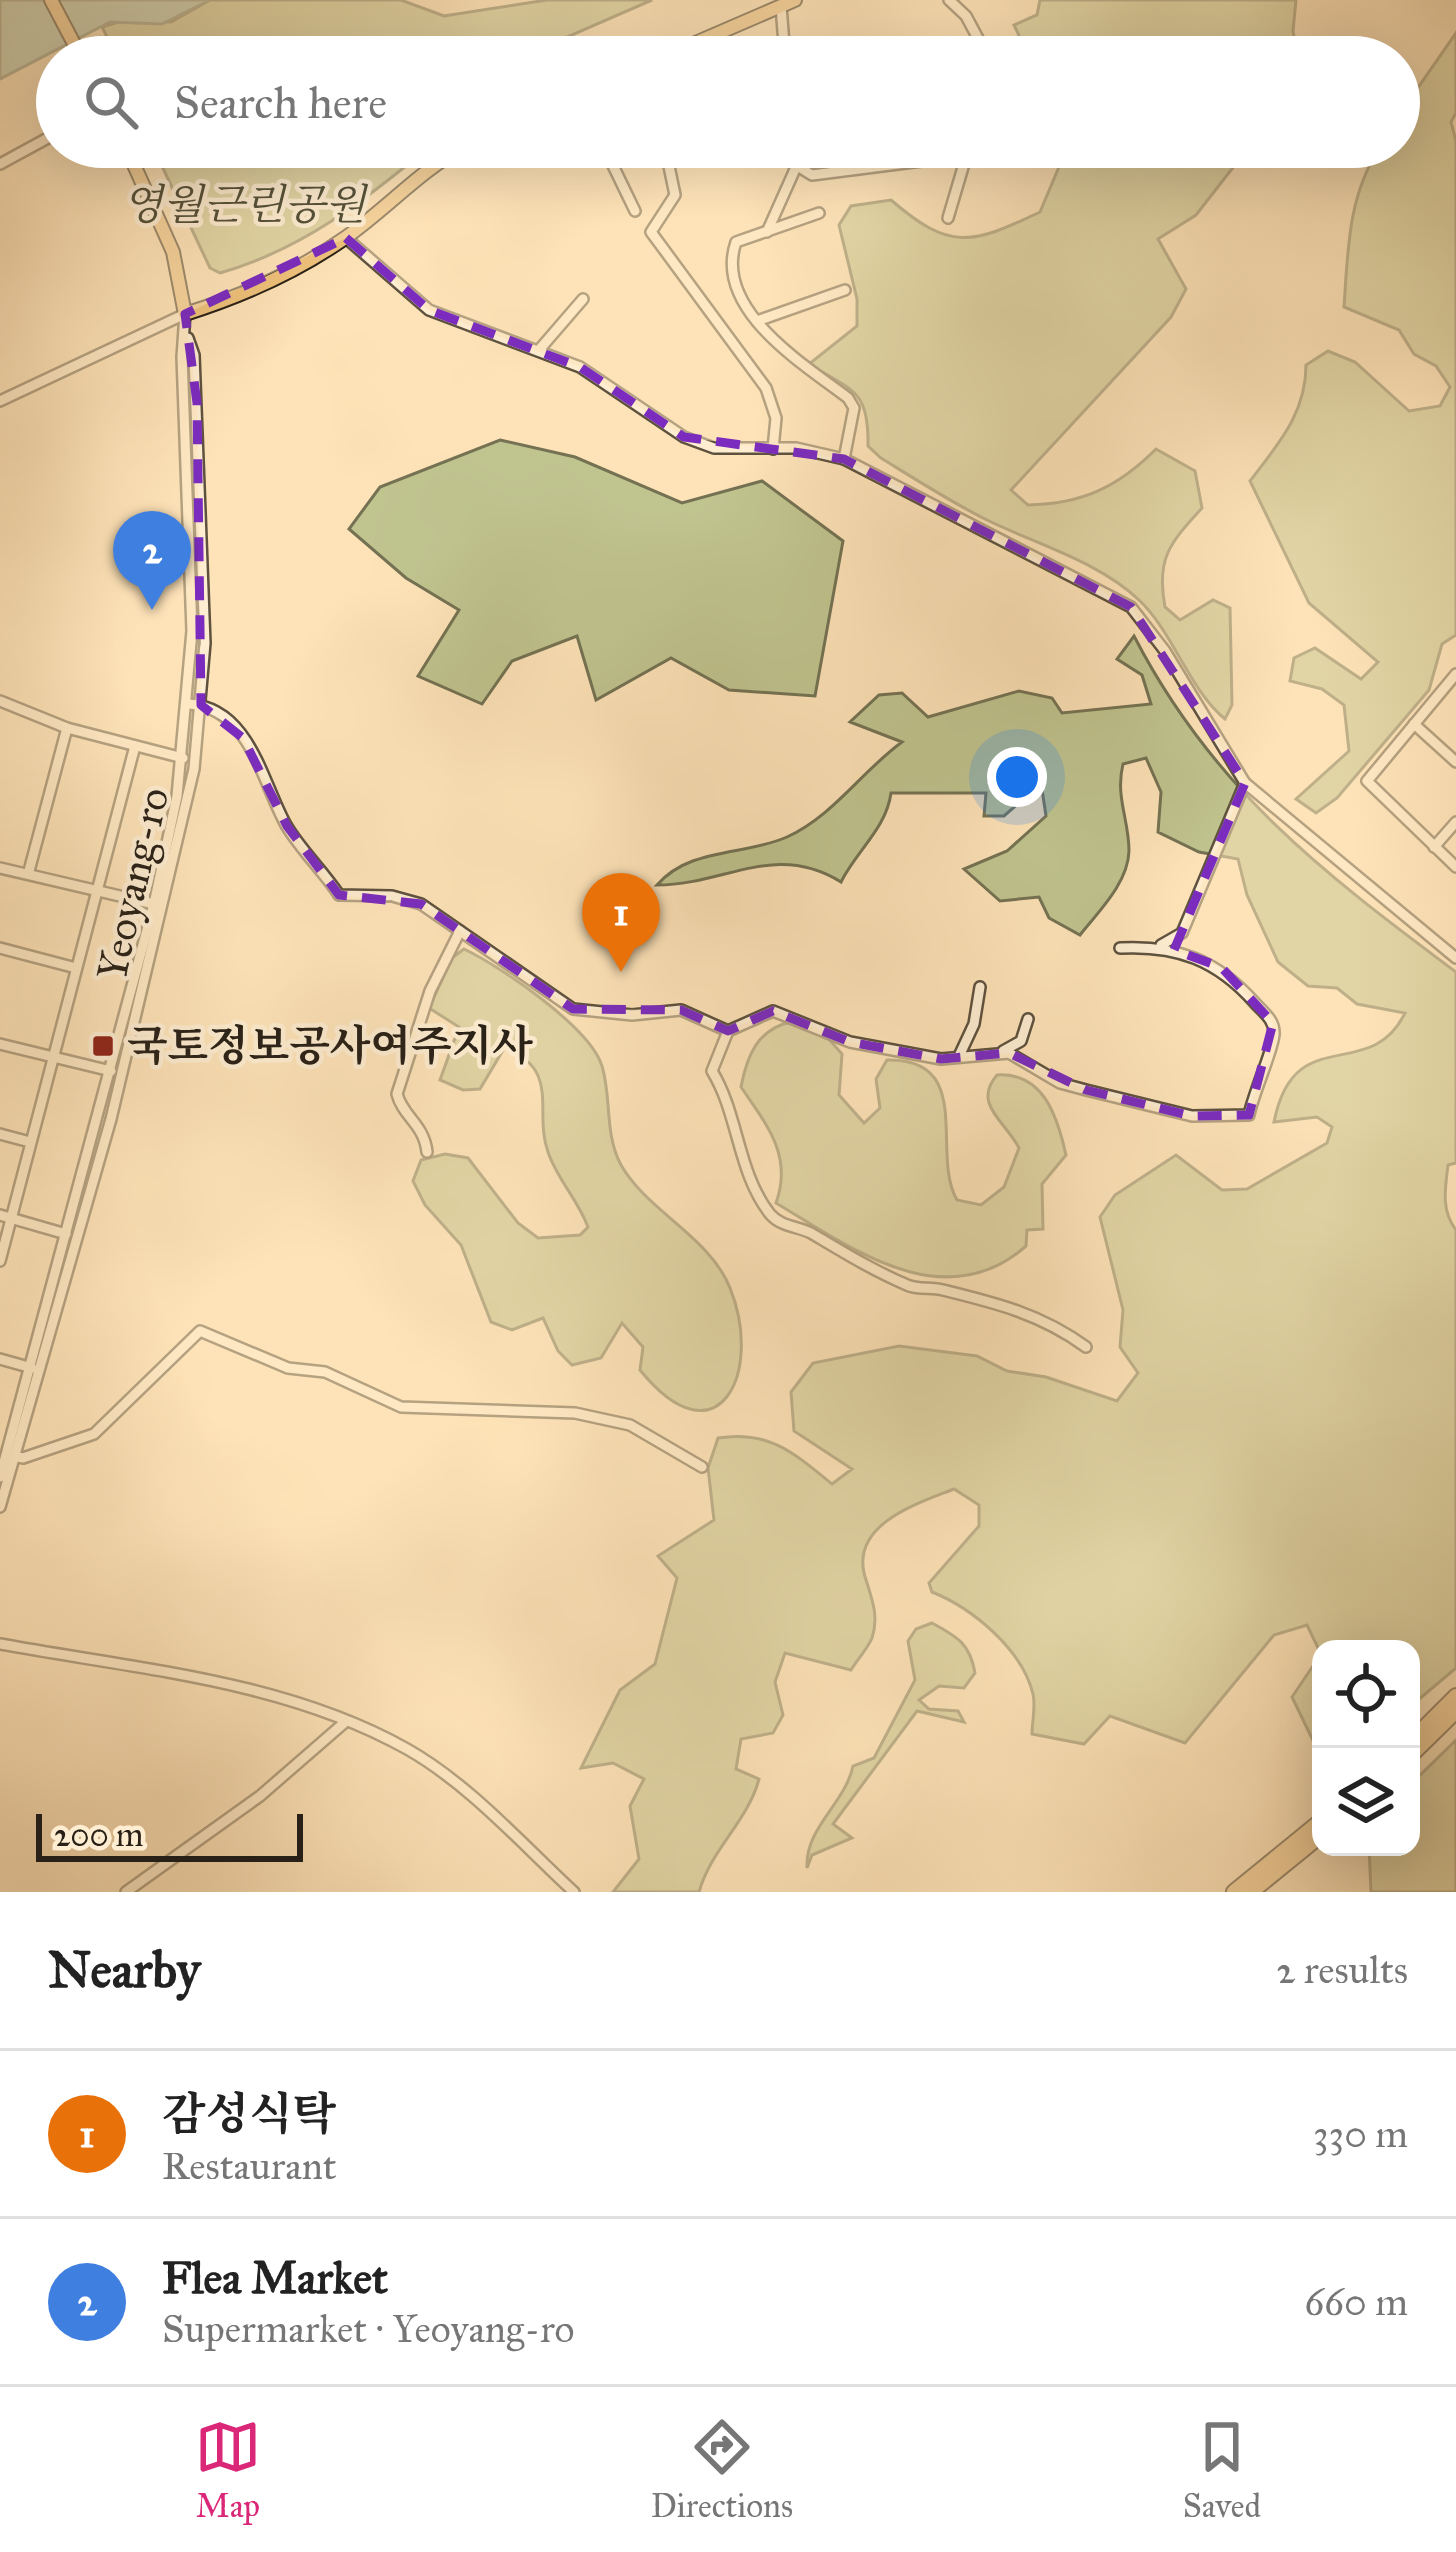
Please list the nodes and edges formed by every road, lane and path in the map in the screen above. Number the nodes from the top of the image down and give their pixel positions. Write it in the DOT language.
graph roads {
  1 [pos="51,0"];
  2 [pos="795,0"];
  3 [pos="949,0"];
  4 [pos="781,6"];
  5 [pos="70,36"];
  6 [pos="718,36"];
  7 [pos="783,36"];
  8 [pos="977,36"];
  9 [pos="36,144"];
  10 [pos="0,164"];
  11 [pos="135,168"];
  12 [pos="430,168"];
  13 [pos="614,168"];
  14 [pos="669,168"];
  15 [pos="796,168"];
  16 [pos="798,168"];
  17 [pos="863,168"];
  18 [pos="963,168"];
  19 [pos="634,211"];
  20 [pos="819,213"];
  21 [pos="948,218"];
  22 [pos="767,232"];
  23 [pos="346,238"];
  24 [pos="845,290"];
  25 [pos="583,298"];
  26 [pos="185,314"];
  27 [pos="757,321"];
  28 [pos="539,350"];
  29 [pos="0,401"];
  30 [pos="773,448"];
  31 [pos="844,459"];
  32 [pos="1456,674"];
  33 [pos="0,700"];
  34 [pos="195,705"];
  35 [pos="1414,724"];
  36 [pos="67,728"];
  37 [pos="135,746"];
  38 [pos="183,758"];
  39 [pos="1456,762"];
  40 [pos="1245,783"];
  41 [pos="1456,822"];
  42 [pos="1434,847"];
  43 [pos="1456,867"];
  44 [pos="0,868"];
  45 [pos="29,872"];
  46 [pos="96,891"];
  47 [pos="154,904"];
  48 [pos="460,931"];
  49 [pos="1161,946"];
  50 [pos="0,948"];
  51 [pos="1120,948"];
  52 [pos="1456,958"];
  53 [pos="76,968"];
  54 [pos="980,987"];
  55 [pos="1028,1019"];
  56 [pos="728,1031"];
  57 [pos="0,1043"];
  58 [pos="998,1053"];
  59 [pos="960,1054"];
  60 [pos="53,1057"];
  61 [pos="110,1071"];
  62 [pos="122,1074"];
  63 [pos="0,1134"];
  64 [pos="31,1142"];
  65 [pos="427,1152"];
  66 [pos="5,1217"];
  67 [pos="66,1234"];
  68 [pos="0,1262"];
  69 [pos="1086,1347"];
  70 [pos="0,1359"];
  71 [pos="32,1368"];
  72 [pos="12,1455"];
  73 [pos="702,1467"];
  74 [pos="0,1477"];
  75 [pos="0,1507"];
  76 [pos="0,1644"];
  77 [pos="1456,1696"];
  78 [pos="1456,1711"];
  79 [pos="344,1723"];
  80 [pos="1420,1732"];
  81 [pos="1418,1748"];
  82 [pos="1312,1828"];
  83 [pos="1312,1842"];
  84 [pos="126,1892"];
  85 [pos="574,1892"];
  86 [pos="1234,1892"];
  87 [pos="1252,1892"];
  1 -- 5 [label="main road"];
  2 -- 4 [label="main road"];
  3 -- 8 [label="street"];
  4 -- 6 [label="main road"];
  4 -- 7 [label="street"];
  9 -- 10 [label="street"];
  11 -- 26 [label="main road, Yeoyang-ro"];
  12 -- 23 [label="main road"];
  13 -- 19 [label="street"];
  14 -- 30 [label="street"];
  15 -- 22 [label="street"];
  16 -- 17 [label="street"];
  18 -- 21 [label="street"];
  20 -- 22 [label="street"];
  22 -- 27 [label="street"];
  23 -- 26 [label="main road"];
  23 -- 28 [label="street"];
  24 -- 27 [label="street"];
  25 -- 28 [label="street"];
  26 -- 29 [label="street"];
  26 -- 34 [label="street, Yeoyang-ro"];
  27 -- 31 [label="street"];
  28 -- 30 [label="street"];
  30 -- 31 [label="street"];
  31 -- 40 [label="street"];
  32 -- 35 [label="street"];
  33 -- 36 [label="street"];
  34 -- 38 [label="street, Yeoyang-ro"];
  34 -- 48 [label="street"];
  34 -- 62 [label="street, Yeoyang-ro"];
  35 -- 39 [label="street"];
  35 -- 42 [label="street"];
  36 -- 37 [label="street"];
  36 -- 45 [label="street"];
  37 -- 38 [label="street"];
  37 -- 46 [label="street"];
  38 -- 47 [label="street, Yeoyang-ro"];
  40 -- 49 [label="street"];
  40 -- 52 [label="street"];
  41 -- 42 [label="street"];
  42 -- 43 [label="street"];
  44 -- 45 [label="street"];
  45 -- 46 [label="street"];
  46 -- 47 [label="street"];
  46 -- 53 [label="street"];
  47 -- 61 [label="street, Yeoyang-ro"];
  48 -- 56 [label="street"];
  48 -- 65 [label="street"];
  49 -- 51 [label="street"];
  49 -- 58 [label="street"];
  50 -- 53 [label="street"];
  53 -- 60 [label="street"];
  54 -- 59 [label="street"];
  55 -- 58 [label="street"];
  56 -- 59 [label="street"];
  56 -- 69 [label="street"];
  57 -- 60 [label="street"];
  58 -- 59 [label="street"];
  60 -- 61 [label="street"];
  60 -- 64 [label="street"];
  61 -- 62 [label="street"];
  61 -- 67 [label="street, Yeoyang-ro"];
  62 -- 72 [label="street, Yeoyang-ro"];
  63 -- 64 [label="street"];
  64 -- 66 [label="street"];
  66 -- 67 [label="street"];
  66 -- 68 [label="street"];
  67 -- 71 [label="street, Yeoyang-ro"];
  70 -- 71 [label="street"];
  71 -- 72 [label="street, Yeoyang-ro"];
  72 -- 73 [label="street"];
  72 -- 74 [label="street, Yeoyang-ro"];
  72 -- 75 [label="street, Yeoyang-ro"];
  76 -- 79 [label="street"];
  77 -- 80 [label="highway"];
  78 -- 81 [label="highway"];
  79 -- 84 [label="street"];
  79 -- 85 [label="street"];
  82 -- 86 [label="highway"];
  83 -- 87 [label="highway"];
}
